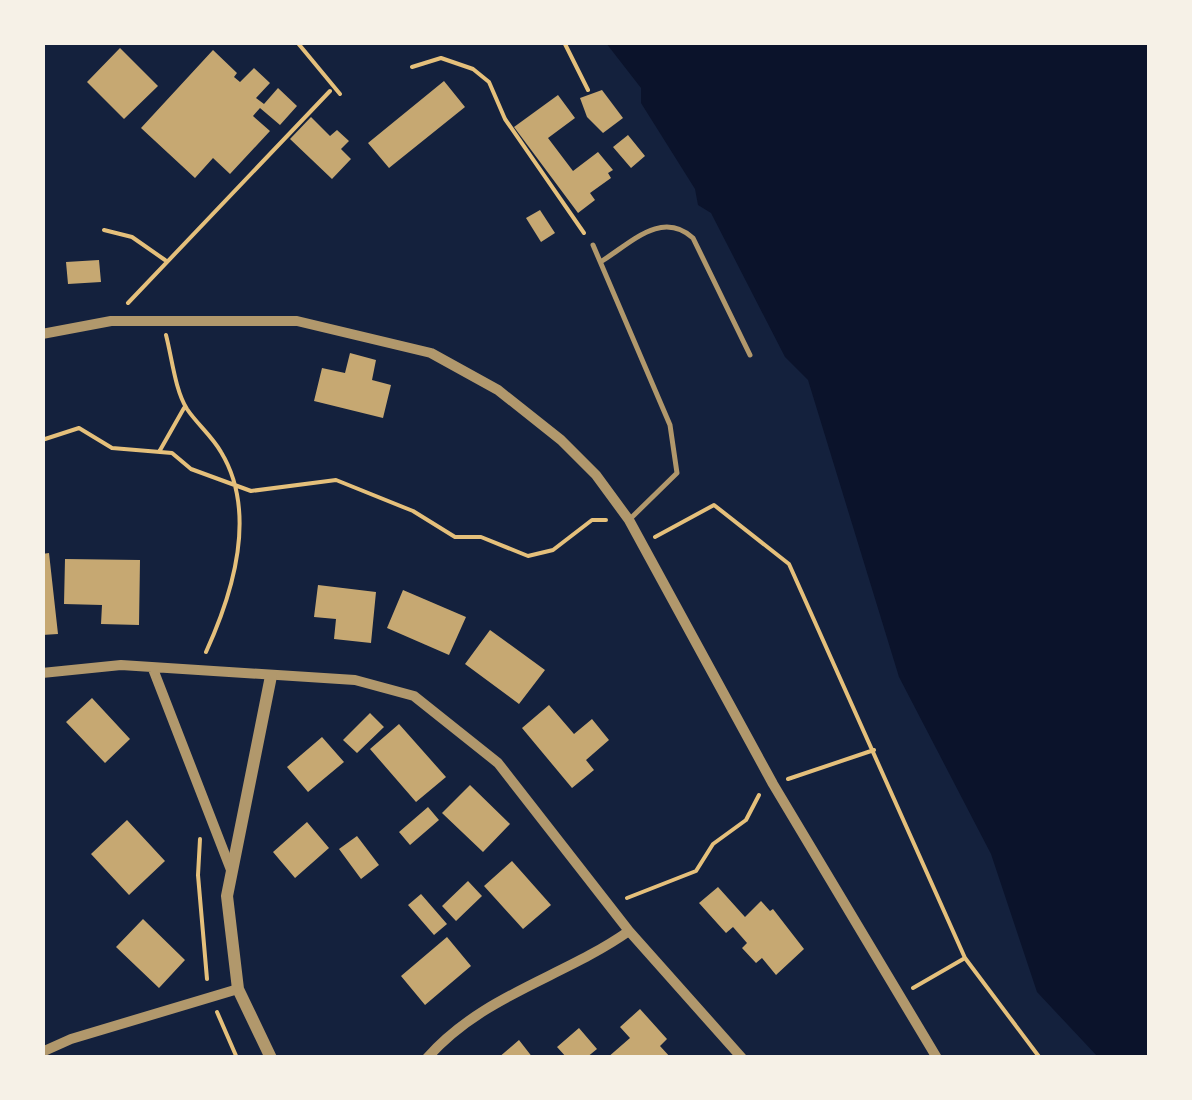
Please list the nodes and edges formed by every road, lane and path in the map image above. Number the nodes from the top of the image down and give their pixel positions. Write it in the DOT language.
graph roads {
  1 [pos="296,42"];
  2 [pos="564,42"];
  3 [pos="412,67"];
  4 [pos="588,90"];
  5 [pos="330,92"];
  6 [pos="340,94"];
  7 [pos="104,230"];
  8 [pos="593,245"];
  9 [pos="164,260"];
  10 [pos="602,260"];
  11 [pos="111,320"];
  12 [pos="162,321"];
  13 [pos="42,334"];
  14 [pos="750,354"];
  15 [pos="184,406"];
  16 [pos="42,440"];
  17 [pos="159,452"];
  18 [pos="234,481"];
  19 [pos="629,520"];
  20 [pos="642,544"];
  21 [pos="153,669"];
  22 [pos="197,672"];
  23 [pos="42,673"];
  24 [pos="272,676"];
  25 [pos="874,750"];
  26 [pos="773,784"];
  27 [pos="200,823"];
  28 [pos="231,870"];
  29 [pos="608,905"];
  30 [pos="629,931"];
  31 [pos="964,958"];
  32 [pos="238,989"];
  33 [pos="900,996"];
  34 [pos="212,999"];
  35 [pos="42,1052"];
  36 [pos="1040,1057"];
  37 [pos="238,1058"];
  38 [pos="270,1058"];
  39 [pos="427,1058"];
  40 [pos="742,1058"];
  41 [pos="937,1058"];
  1 -- 6 [label="path"];
  2 -- 4 [label="path"];
  3 -- 8 [label="path"];
  5 -- 9 [label="path"];
  7 -- 9 [label="path"];
  8 -- 10 [label="lane"];
  9 -- 11 [label="path"];
  10 -- 14 [label="lane"];
  10 -- 19 [label="lane"];
  11 -- 12 [label="street"];
  11 -- 13 [label="street"];
  12 -- 15 [label="path"];
  12 -- 19 [label="street"];
  15 -- 17 [label="path"];
  15 -- 18 [label="path"];
  16 -- 17 [label="path"];
  17 -- 18 [label="path"];
  18 -- 19 [label="path"];
  18 -- 22 [label="path"];
  19 -- 20 [label="street"];
  20 -- 25 [label="path"];
  20 -- 26 [label="street"];
  21 -- 22 [label="street"];
  21 -- 23 [label="street"];
  21 -- 28 [label="street"];
  22 -- 24 [label="street"];
  24 -- 28 [label="street"];
  24 -- 29 [label="street"];
  25 -- 26 [label="path"];
  25 -- 31 [label="path"];
  26 -- 29 [label="path"];
  26 -- 33 [label="street"];
  27 -- 34 [label="path"];
  28 -- 32 [label="street"];
  29 -- 30 [label="street"];
  30 -- 39 [label="street"];
  30 -- 40 [label="street"];
  31 -- 33 [label="path"];
  31 -- 36 [label="path"];
  32 -- 34 [label="street"];
  32 -- 38 [label="street"];
  33 -- 41 [label="street"];
  34 -- 35 [label="street"];
  34 -- 37 [label="path"];
}
